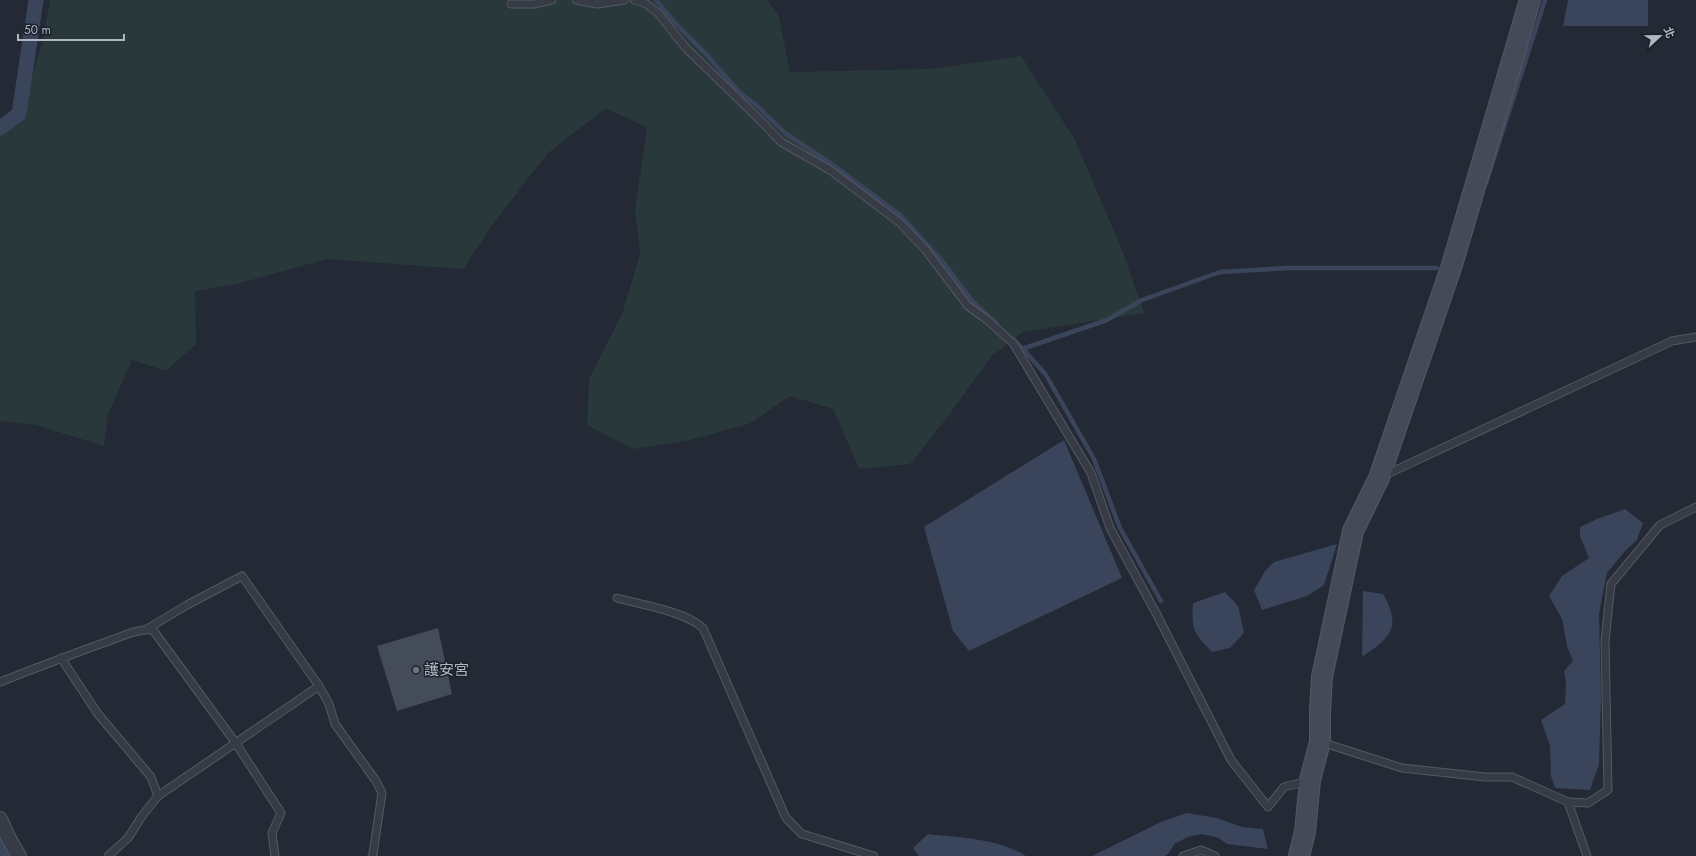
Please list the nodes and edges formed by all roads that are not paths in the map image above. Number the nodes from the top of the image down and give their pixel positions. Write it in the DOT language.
graph roads {
  1 [pos="552,0"];
  2 [pos="576,0"];
  3 [pos="624,0"];
  4 [pos="634,0"];
  5 [pos="1530,0"];
  6 [pos="512,4"];
  7 [pos="1696,337"];
  8 [pos="1379,478"];
  9 [pos="1696,507"];
  10 [pos="617,598"];
  11 [pos="147,629"];
  12 [pos="61,658"];
  13 [pos="0,682"];
  14 [pos="319,686"];
  15 [pos="235,742"];
  16 [pos="1320,742"];
  17 [pos="1310,780"];
  18 [pos="158,796"];
  19 [pos="1568,802"];
  20 [pos="0,819"];
  21 [pos="19,856"];
  22 [pos="108,856"];
  23 [pos="275,856"];
  24 [pos="372,856"];
  25 [pos="874,856"];
  26 [pos="1183,856"];
  27 [pos="1215,856"];
  28 [pos="1299,856"];
  29 [pos="1587,856"];
  1 -- 6 [label="lane"];
  2 -- 3 [label="lane"];
  4 -- 17 [label="lane"];
  5 -- 8 [label="street"];
  7 -- 8 [label="lane"];
  8 -- 16 [label="street"];
  9 -- 19 [label="lane"];
  10 -- 25 [label="lane"];
  11 -- 12 [label="lane"];
  11 -- 14 [label="lane"];
  11 -- 15 [label="lane"];
  12 -- 13 [label="lane"];
  12 -- 18 [label="lane"];
  14 -- 15 [label="lane"];
  14 -- 24 [label="lane"];
  15 -- 18 [label="lane"];
  15 -- 23 [label="lane"];
  16 -- 17 [label="street"];
  16 -- 19 [label="lane"];
  17 -- 28 [label="street"];
  18 -- 22 [label="lane"];
  19 -- 29 [label="lane"];
  20 -- 21 [label="street"];
  26 -- 27 [label="lane"];
}
